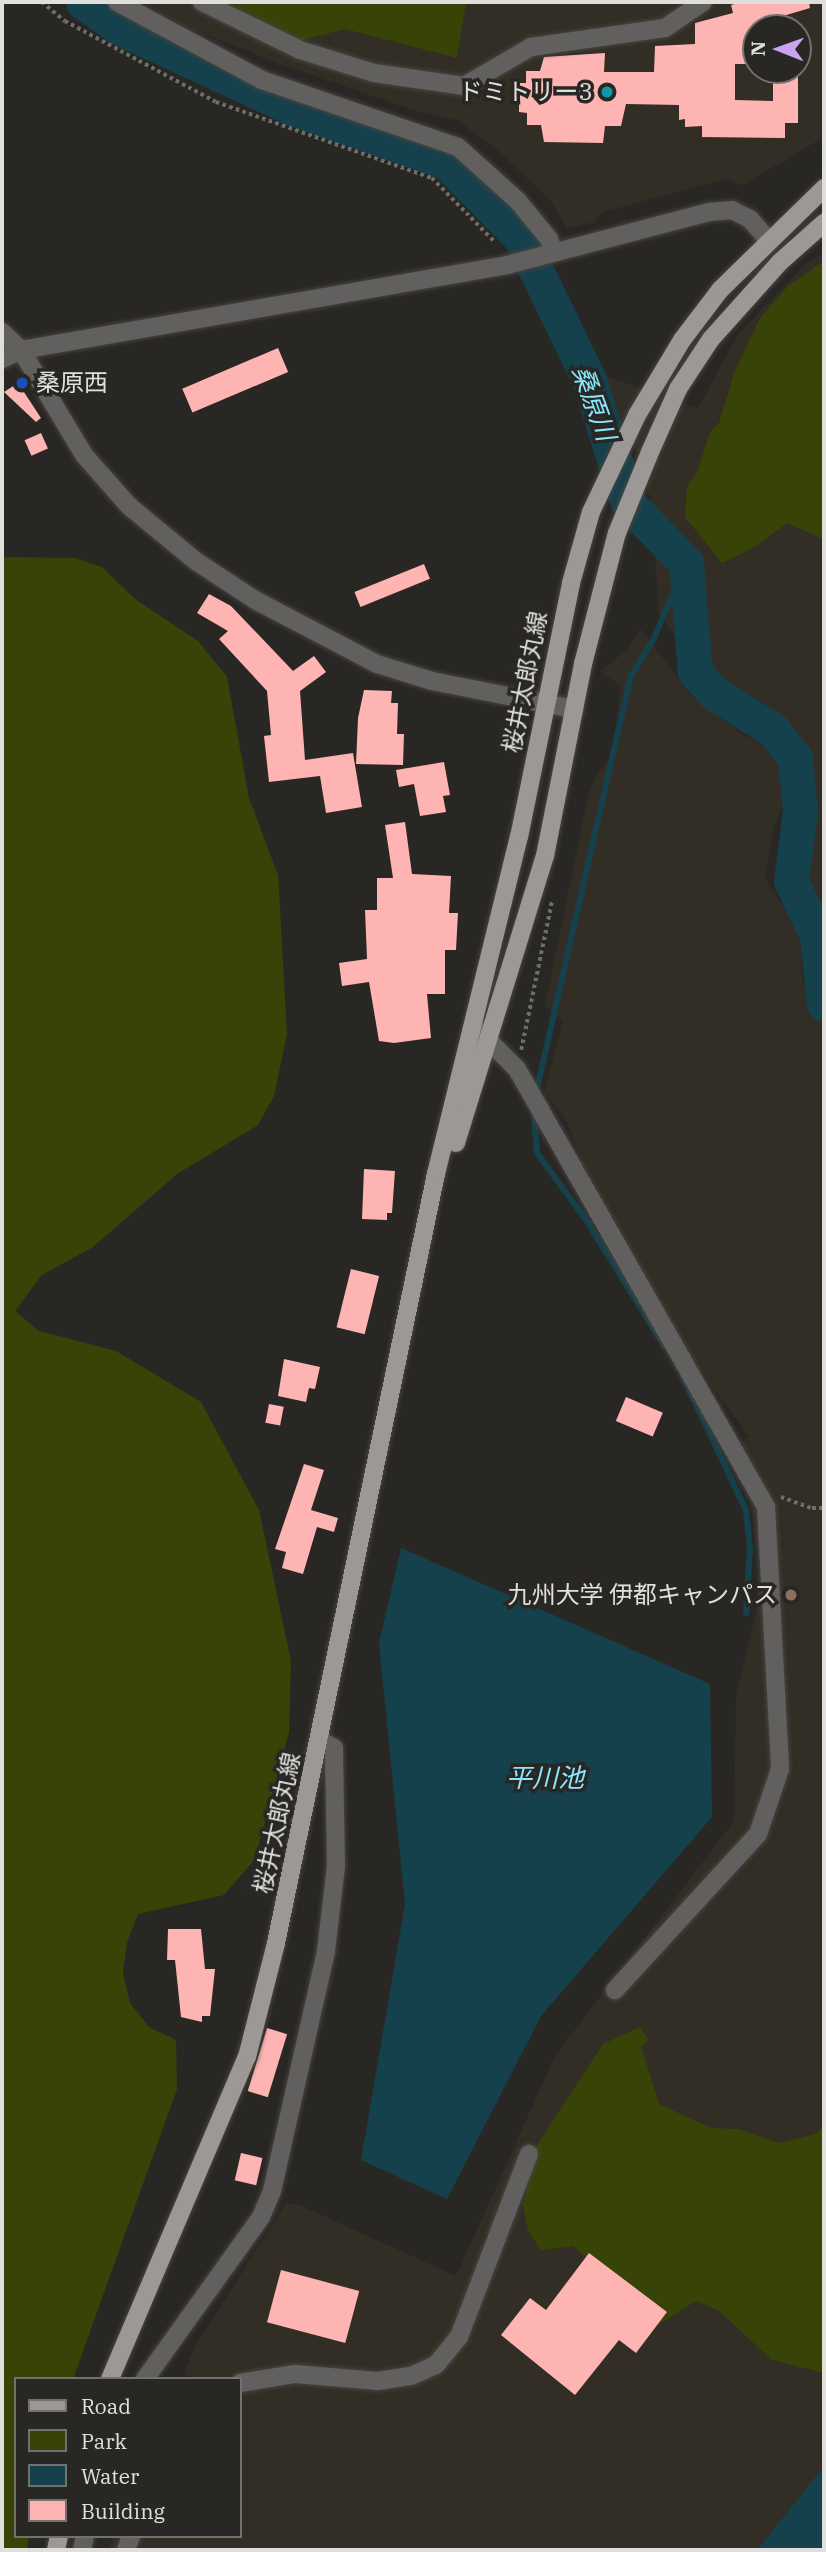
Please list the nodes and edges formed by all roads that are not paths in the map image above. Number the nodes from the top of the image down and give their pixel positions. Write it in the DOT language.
graph roads {
  1 [pos="117,2"];
  2 [pos="202,2"];
  3 [pos="702,2"];
  4 [pos="824,188"];
  5 [pos="824,223"];
  6 [pos="768,240"];
  7 [pos="549,253"];
  8 [pos="2,332"];
  9 [pos="21,350"];
  10 [pos="2,359"];
  11 [pos="544,703"];
  12 [pos="574,709"];
  13 [pos="480,1032"];
  14 [pos="319,1740"];
  15 [pos="615,1990"];
  16 [pos="529,2154"];
  17 [pos="111,2377"];
  18 [pos="146,2377"];
  19 [pos="242,2383"];
  1 -- 7 [label="street"];
  2 -- 3 [label="street"];
  4 -- 6 [label="main road, 桜井太郎丸線"];
  5 -- 12 [label="main road, 桜井太郎丸線"];
  6 -- 7 [label="street"];
  6 -- 11 [label="main road, 桜井太郎丸線"];
  7 -- 9 [label="street"];
  8 -- 9 [label="street"];
  9 -- 10 [label="street"];
  9 -- 11 [label="street"];
  11 -- 12 [label="street"];
  11 -- 13 [label="main road, 桜井太郎丸線"];
  12 -- 13 [label="main road, 桜井太郎丸線"];
  13 -- 14 [label="main road, 桜井太郎丸線"];
  13 -- 15 [label="street"];
  14 -- 17 [label="main road, 桜井太郎丸線"];
  14 -- 18 [label="street"];
  16 -- 19 [label="street"];
}
